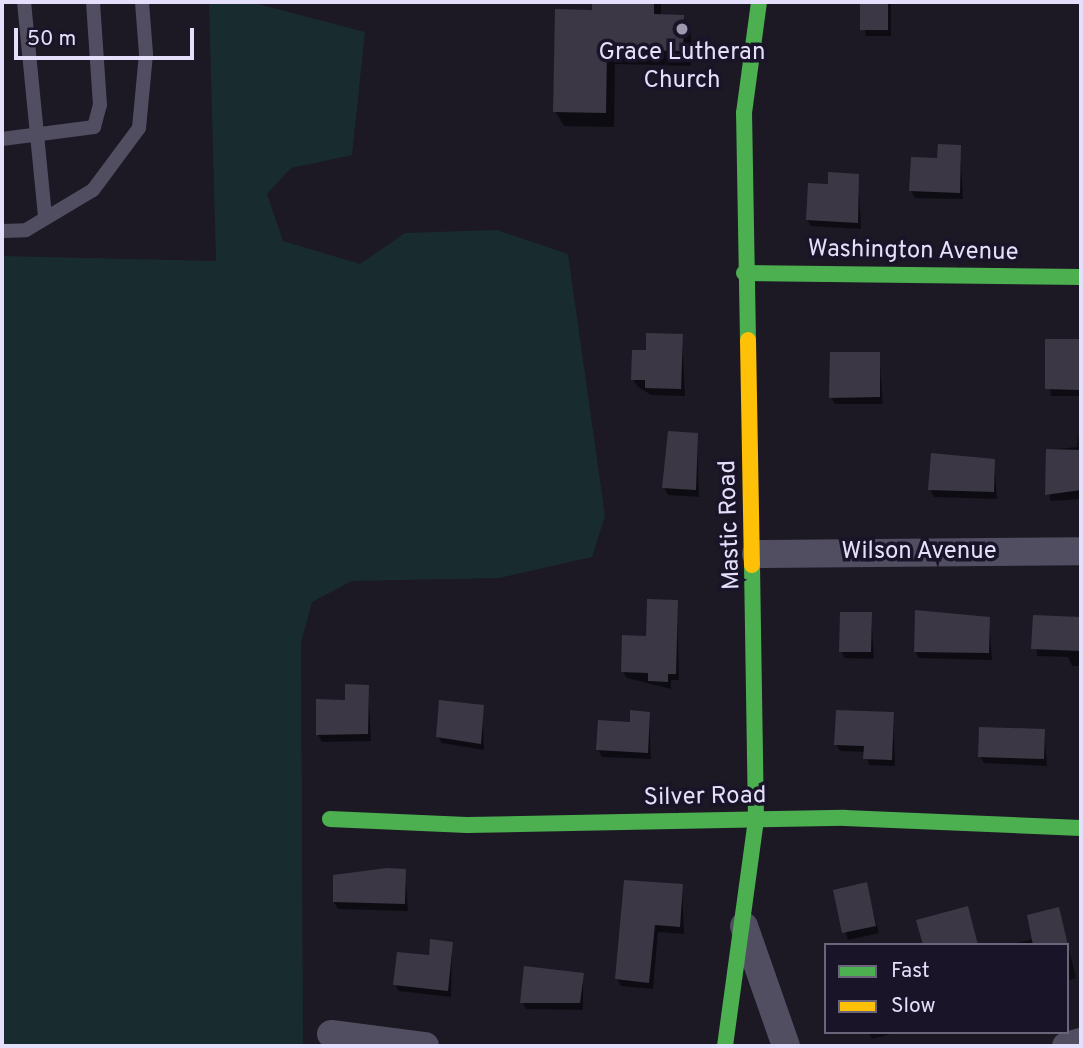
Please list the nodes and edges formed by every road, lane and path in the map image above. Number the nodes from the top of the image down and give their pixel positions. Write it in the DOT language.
graph roads {
  1 [pos="24,2"];
  2 [pos="93,2"];
  3 [pos="142,2"];
  4 [pos="759,2"];
  5 [pos="37,138"];
  6 [pos="2,139"];
  7 [pos="45,218"];
  8 [pos="2,231"];
  9 [pos="744,273"];
  10 [pos="1081,277"];
  11 [pos="1081,551"];
  12 [pos="756,554"];
  13 [pos="330,819"];
  14 [pos="756,820"];
  15 [pos="1081,828"];
  16 [pos="743,923"];
  17 [pos="331,1034"];
  18 [pos="1081,1042"];
  19 [pos="425,1046"];
  20 [pos="725,1046"];
  21 [pos="786,1046"];
  22 [pos="1066,1046"];
  1 -- 5 [label="lane"];
  2 -- 5 [label="lane"];
  3 -- 7 [label="lane"];
  4 -- 9 [label="street, Mastic Road"];
  5 -- 6 [label="lane"];
  5 -- 7 [label="lane"];
  7 -- 8 [label="lane"];
  9 -- 10 [label="street, Washington Avenue"];
  9 -- 12 [label="street, Mastic Road"];
  11 -- 12 [label="street, Wilson Avenue"];
  12 -- 14 [label="street, Mastic Road"];
  13 -- 14 [label="street, Silver Road"];
  14 -- 15 [label="street, Silver Road"];
  14 -- 16 [label="street, Mastic Road"];
  16 -- 20 [label="street, Mastic Road"];
  16 -- 21 [label="street"];
  17 -- 19 [label="street"];
  18 -- 22 [label="street"];
}
